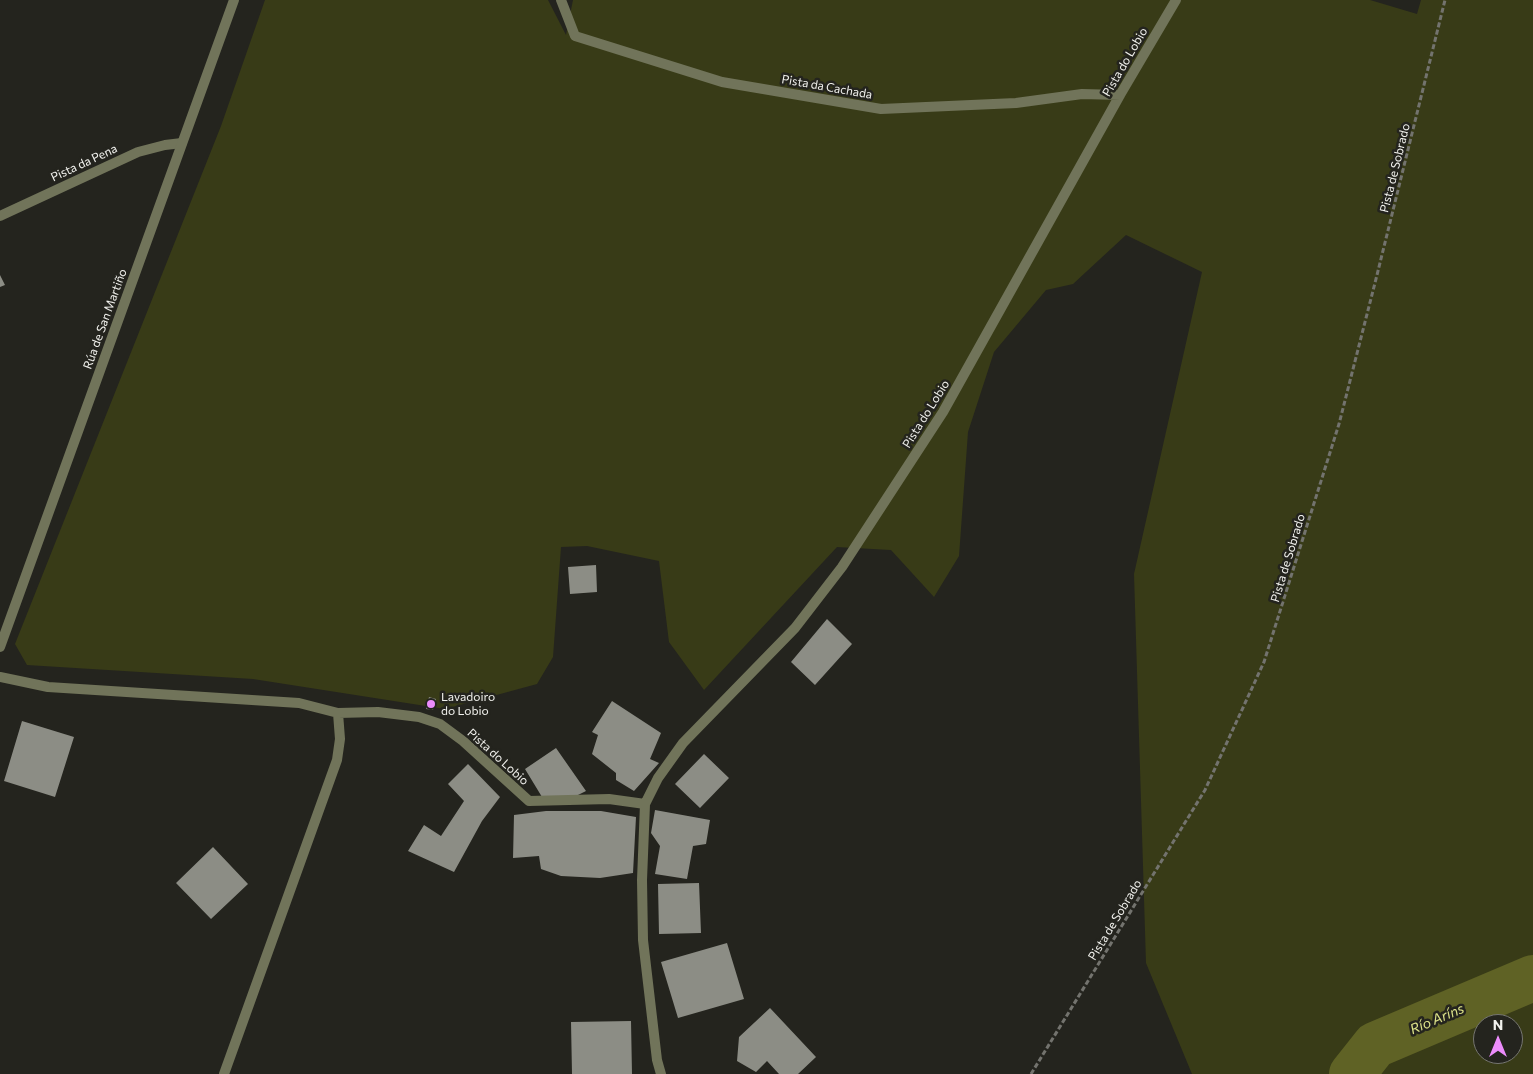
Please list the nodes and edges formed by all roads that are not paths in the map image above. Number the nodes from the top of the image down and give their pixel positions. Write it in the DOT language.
graph roads {
  1 [pos="234,0"];
  2 [pos="561,0"];
  3 [pos="1176,0"];
  4 [pos="1120,96"];
  5 [pos="182,143"];
  6 [pos="0,216"];
  7 [pos="0,646"];
  8 [pos="0,677"];
  9 [pos="338,713"];
  10 [pos="645,804"];
  11 [pos="224,1074"];
  12 [pos="661,1074"];
  1 -- 5 [label="street, Rúa de San Martiño"];
  2 -- 4 [label="street, Pista da Cachada"];
  3 -- 4 [label="street, Pista do Lobio"];
  4 -- 10 [label="street, Pista do Lobio"];
  5 -- 6 [label="street, Pista da Pena"];
  5 -- 7 [label="street, Rúa de San Martiño"];
  8 -- 9 [label="street, Pista do Lobio"];
  9 -- 10 [label="street, Pista do Lobio"];
  9 -- 11 [label="street"];
  10 -- 12 [label="street, Pista do Lobio"];
}
